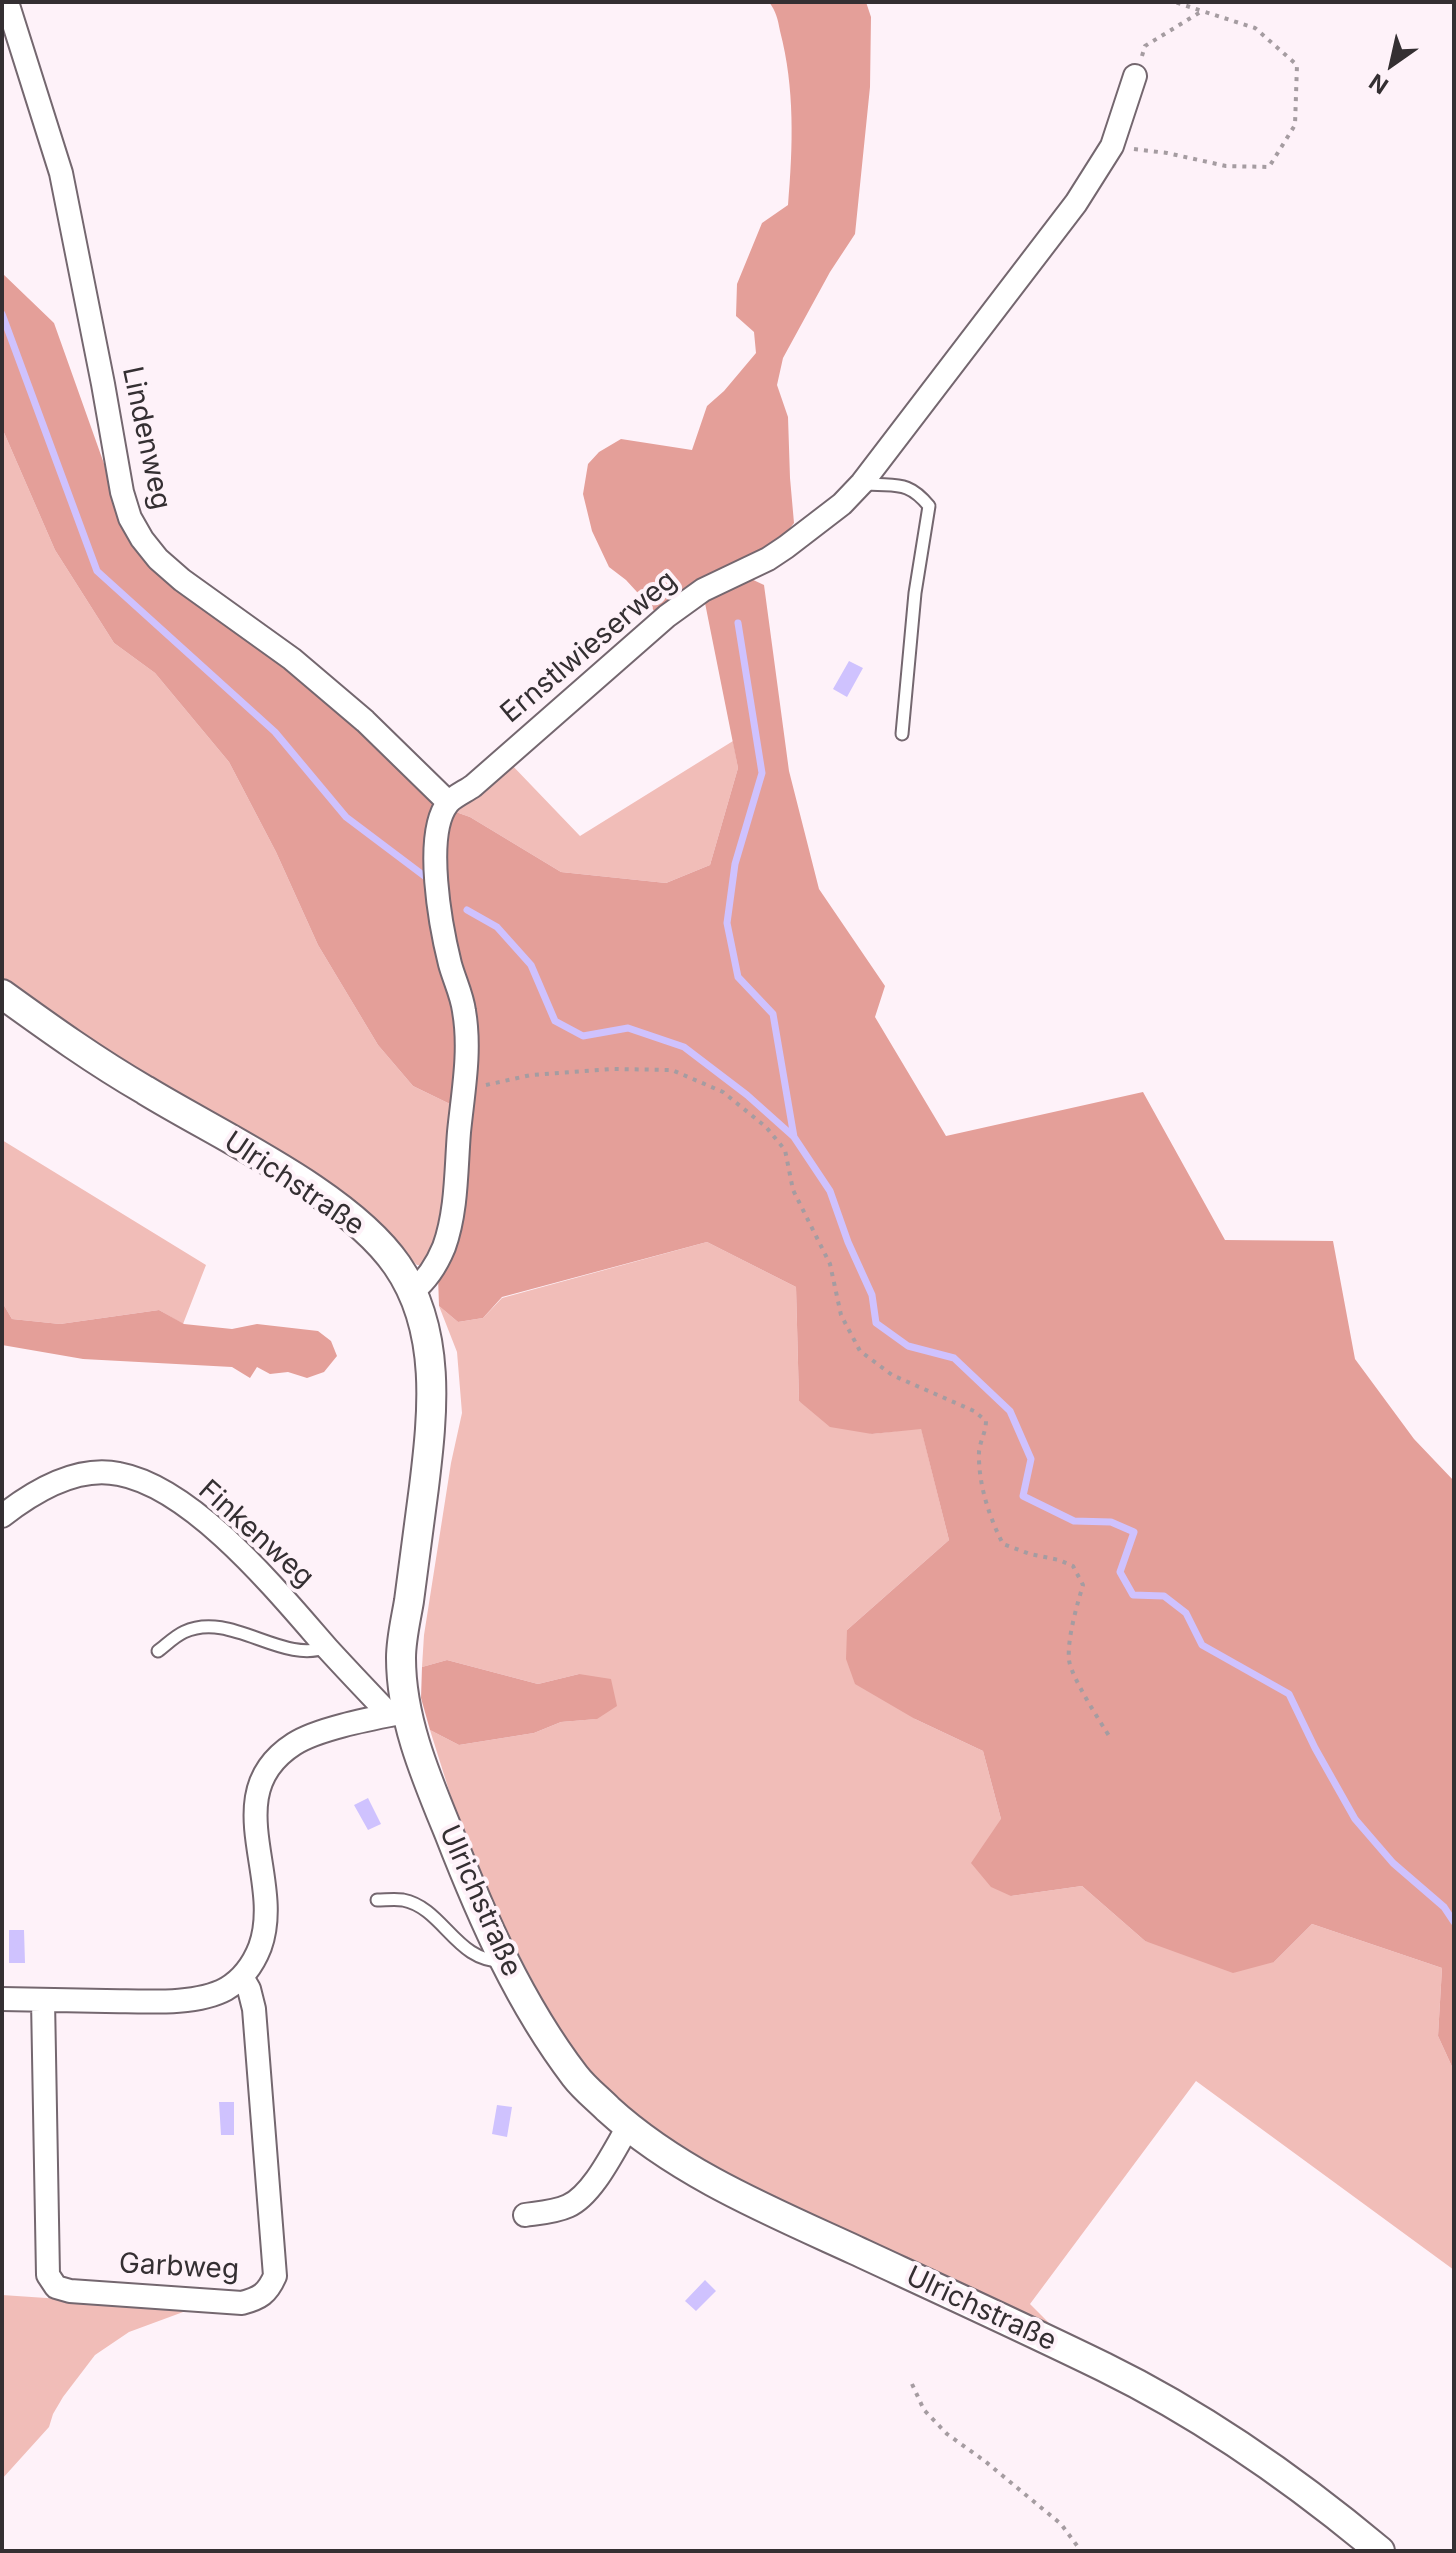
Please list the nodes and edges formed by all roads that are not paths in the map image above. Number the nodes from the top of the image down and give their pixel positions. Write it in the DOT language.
graph roads {
  1 [pos="7,2"];
  2 [pos="1135,76"];
  3 [pos="862,483"];
  4 [pos="902,734"];
  5 [pos="448,802"];
  6 [pos="2,994"];
  7 [pos="413,1291"];
  8 [pos="2,1516"];
  9 [pos="327,1647"];
  10 [pos="158,1651"];
  11 [pos="397,1714"];
  12 [pos="377,1900"];
  13 [pos="506,1961"];
  14 [pos="242,1977"];
  15 [pos="2,1999"];
  16 [pos="43,2000"];
  17 [pos="628,2127"];
  18 [pos="525,2215"];
  19 [pos="1380,2551"];
  1 -- 5 [label="street, Lindenweg"];
  2 -- 3 [label="street, Ernstlwieserweg"];
  3 -- 4 [label="lane"];
  3 -- 5 [label="street, Ernstlwieserweg"];
  5 -- 7 [label="street"];
  6 -- 7 [label="street, Ulrichstraße"];
  7 -- 11 [label="street, Ulrichstraße"];
  8 -- 9 [label="street, Finkenweg"];
  9 -- 10 [label="lane"];
  9 -- 11 [label="street, Finkenweg"];
  11 -- 13 [label="street, Ulrichstraße"];
  11 -- 14 [label="street"];
  12 -- 13 [label="lane"];
  13 -- 17 [label="street, Ulrichstraße"];
  14 -- 16 [label="street"];
  14 -- 16 [label="street, Garbweg"];
  15 -- 16 [label="street"];
  17 -- 18 [label="street"];
  17 -- 19 [label="street, Ulrichstraße"];
}
